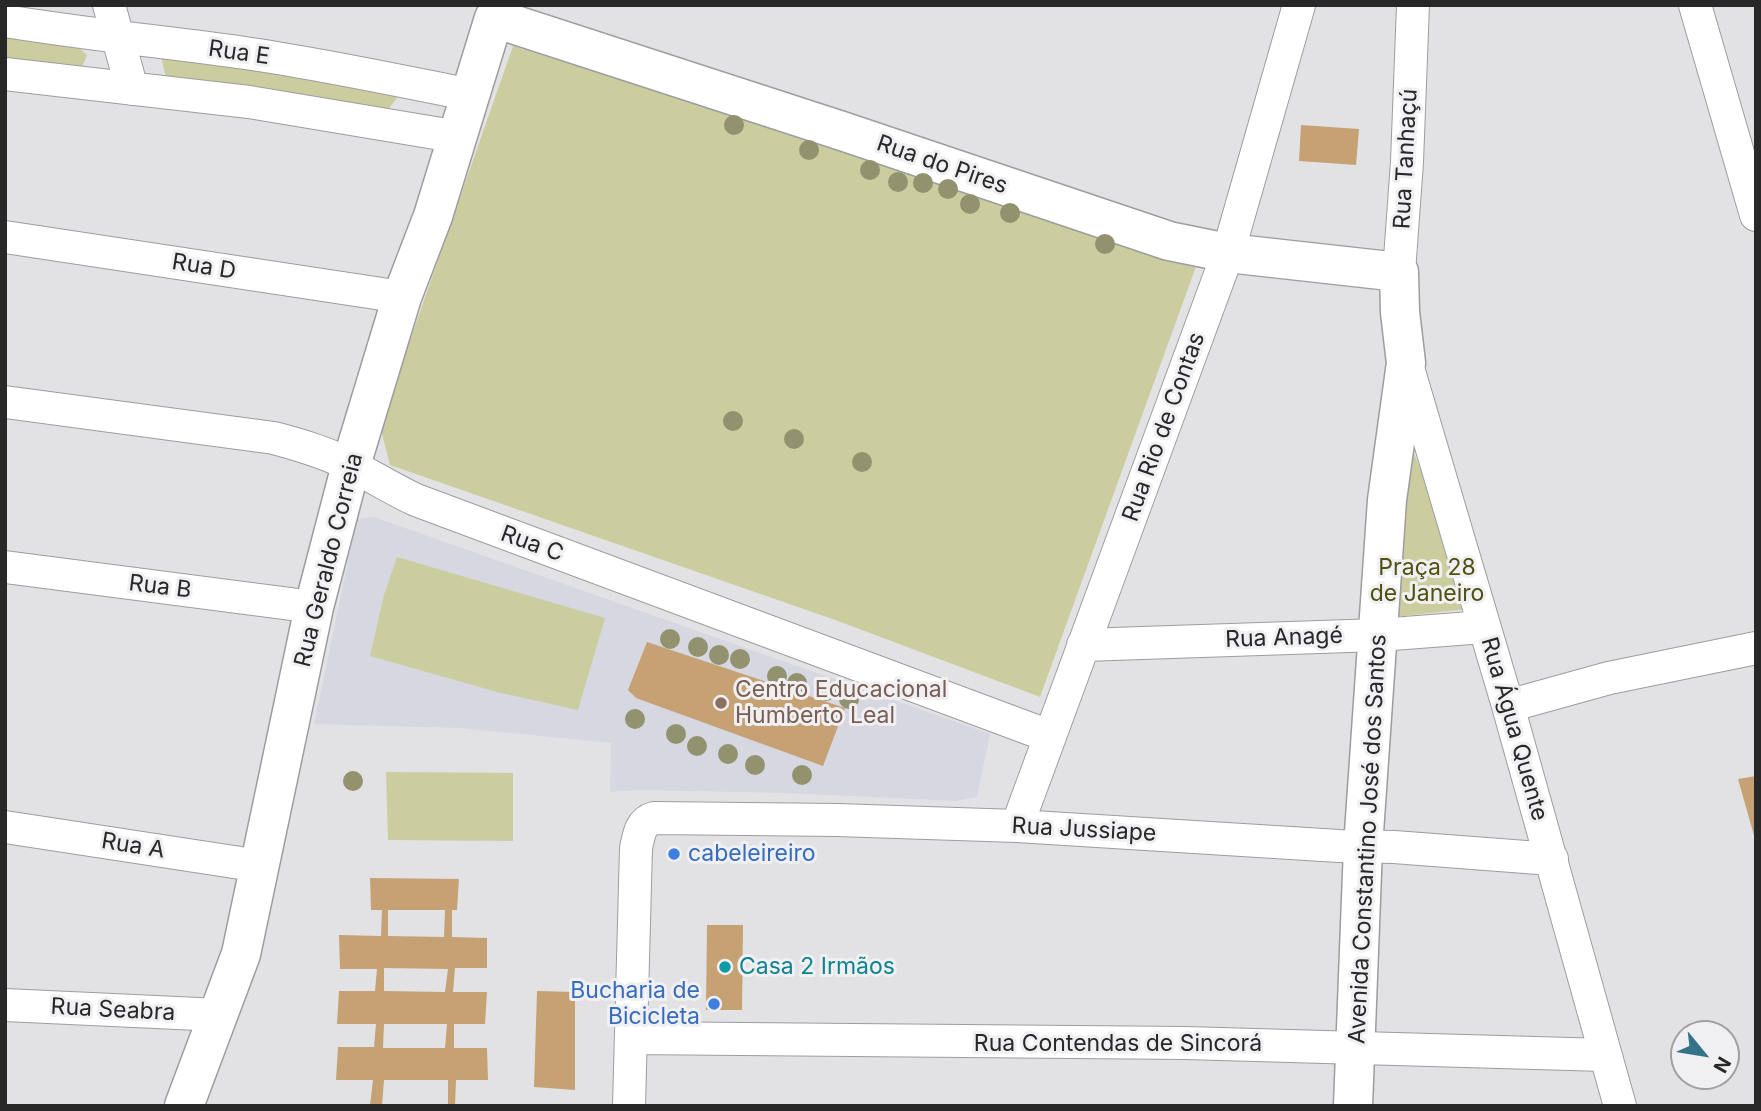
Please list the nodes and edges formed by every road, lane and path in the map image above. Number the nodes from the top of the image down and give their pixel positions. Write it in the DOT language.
graph roads {
  1 [pos="109,5"];
  2 [pos="1413,5"];
  3 [pos="1695,5"];
  4 [pos="495,12"];
  5 [pos="1297,14"];
  6 [pos="5,21"];
  7 [pos="117,37"];
  8 [pos="5,74"];
  9 [pos="132,89"];
  10 [pos="471,94"];
  11 [pos="459,137"];
  12 [pos="1756,215"];
  13 [pos="5,237"];
  14 [pos="1228,253"];
  15 [pos="1399,272"];
  16 [pos="402,297"];
  17 [pos="1400,312"];
  18 [pos="1406,363"];
  19 [pos="5,402"];
  20 [pos="351,465"];
  21 [pos="5,567"];
  22 [pos="314,607"];
  23 [pos="1484,626"];
  24 [pos="1379,635"];
  25 [pos="1083,645"];
  26 [pos="1756,648"];
  27 [pos="1508,706"];
  28 [pos="1049,736"];
  29 [pos="1017,826"];
  30 [pos="5,827"];
  31 [pos="1363,847"];
  32 [pos="1552,859"];
  33 [pos="260,866"];
  34 [pos="5,1005"];
  35 [pos="220,1015"];
  36 [pos="631,1038"];
  37 [pos="1357,1048"];
  38 [pos="1605,1055"];
  39 [pos="184,1106"];
  40 [pos="629,1106"];
  41 [pos="1353,1106"];
  42 [pos="1620,1106"];
  1 -- 7 [label="street"];
  2 -- 15 [label="street, Rua Tanhaçú"];
  3 -- 12 [label="street"];
  4 -- 10 [label="street, Rua Geraldo Correia"];
  4 -- 14 [label="street, Rua do Pires"];
  5 -- 14 [label="street, Rua Rio de Contas"];
  6 -- 7 [label="street, Rua E"];
  7 -- 9 [label="street"];
  7 -- 10 [label="street, Rua E"];
  8 -- 9 [label="street, Rua E"];
  9 -- 11 [label="street, Rua E"];
  10 -- 11 [label="street, Rua Geraldo Correia"];
  11 -- 16 [label="street, Rua Geraldo Correia"];
  13 -- 16 [label="street, Rua D"];
  14 -- 15 [label="street, Rua do Pires"];
  14 -- 25 [label="street, Rua Rio de Contas"];
  15 -- 17 [label="street, Rua Tanhaçú"];
  16 -- 20 [label="street, Rua Geraldo Correia"];
  17 -- 18 [label="street, Rua Água Quente"];
  18 -- 23 [label="street, Rua Água Quente"];
  18 -- 24 [label="street, Avenida Constantino José dos Santos"];
  19 -- 20 [label="street, Rua C"];
  20 -- 22 [label="street, Rua Geraldo Correia"];
  20 -- 28 [label="street, Rua C"];
  21 -- 22 [label="street, Rua B"];
  22 -- 33 [label="street, Rua Geraldo Correia"];
  23 -- 24 [label="street, Rua Anagé"];
  23 -- 27 [label="street, Rua Água Quente"];
  24 -- 25 [label="street, Rua Anagé"];
  24 -- 31 [label="street, Avenida Constantino José dos Santos"];
  25 -- 28 [label="street, Rua Rio de Contas"];
  26 -- 27 [label="street"];
  27 -- 32 [label="street, Rua Água Quente"];
  28 -- 29 [label="street, Rua Rio de Contas"];
  29 -- 31 [label="street, Rua Jussiape"];
  29 -- 36 [label="street, Rua Jussiape"];
  30 -- 33 [label="street, Rua A"];
  31 -- 32 [label="street, Rua Jussiape"];
  31 -- 37 [label="street, Avenida Constantino José dos Santos"];
  32 -- 38 [label="street, Rua Água Quente"];
  33 -- 35 [label="street, Rua Geraldo Correia"];
  34 -- 35 [label="street, Rua Seabra"];
  35 -- 39 [label="street, Rua Geraldo Correia"];
  36 -- 37 [label="street, Rua Contendas de Sincorá"];
  36 -- 40 [label="street"];
  37 -- 38 [label="street, Rua Contendas de Sincorá"];
  37 -- 41 [label="street, Avenida Constantino José dos Santos"];
  38 -- 42 [label="street, Rua Água Quente"];
}
